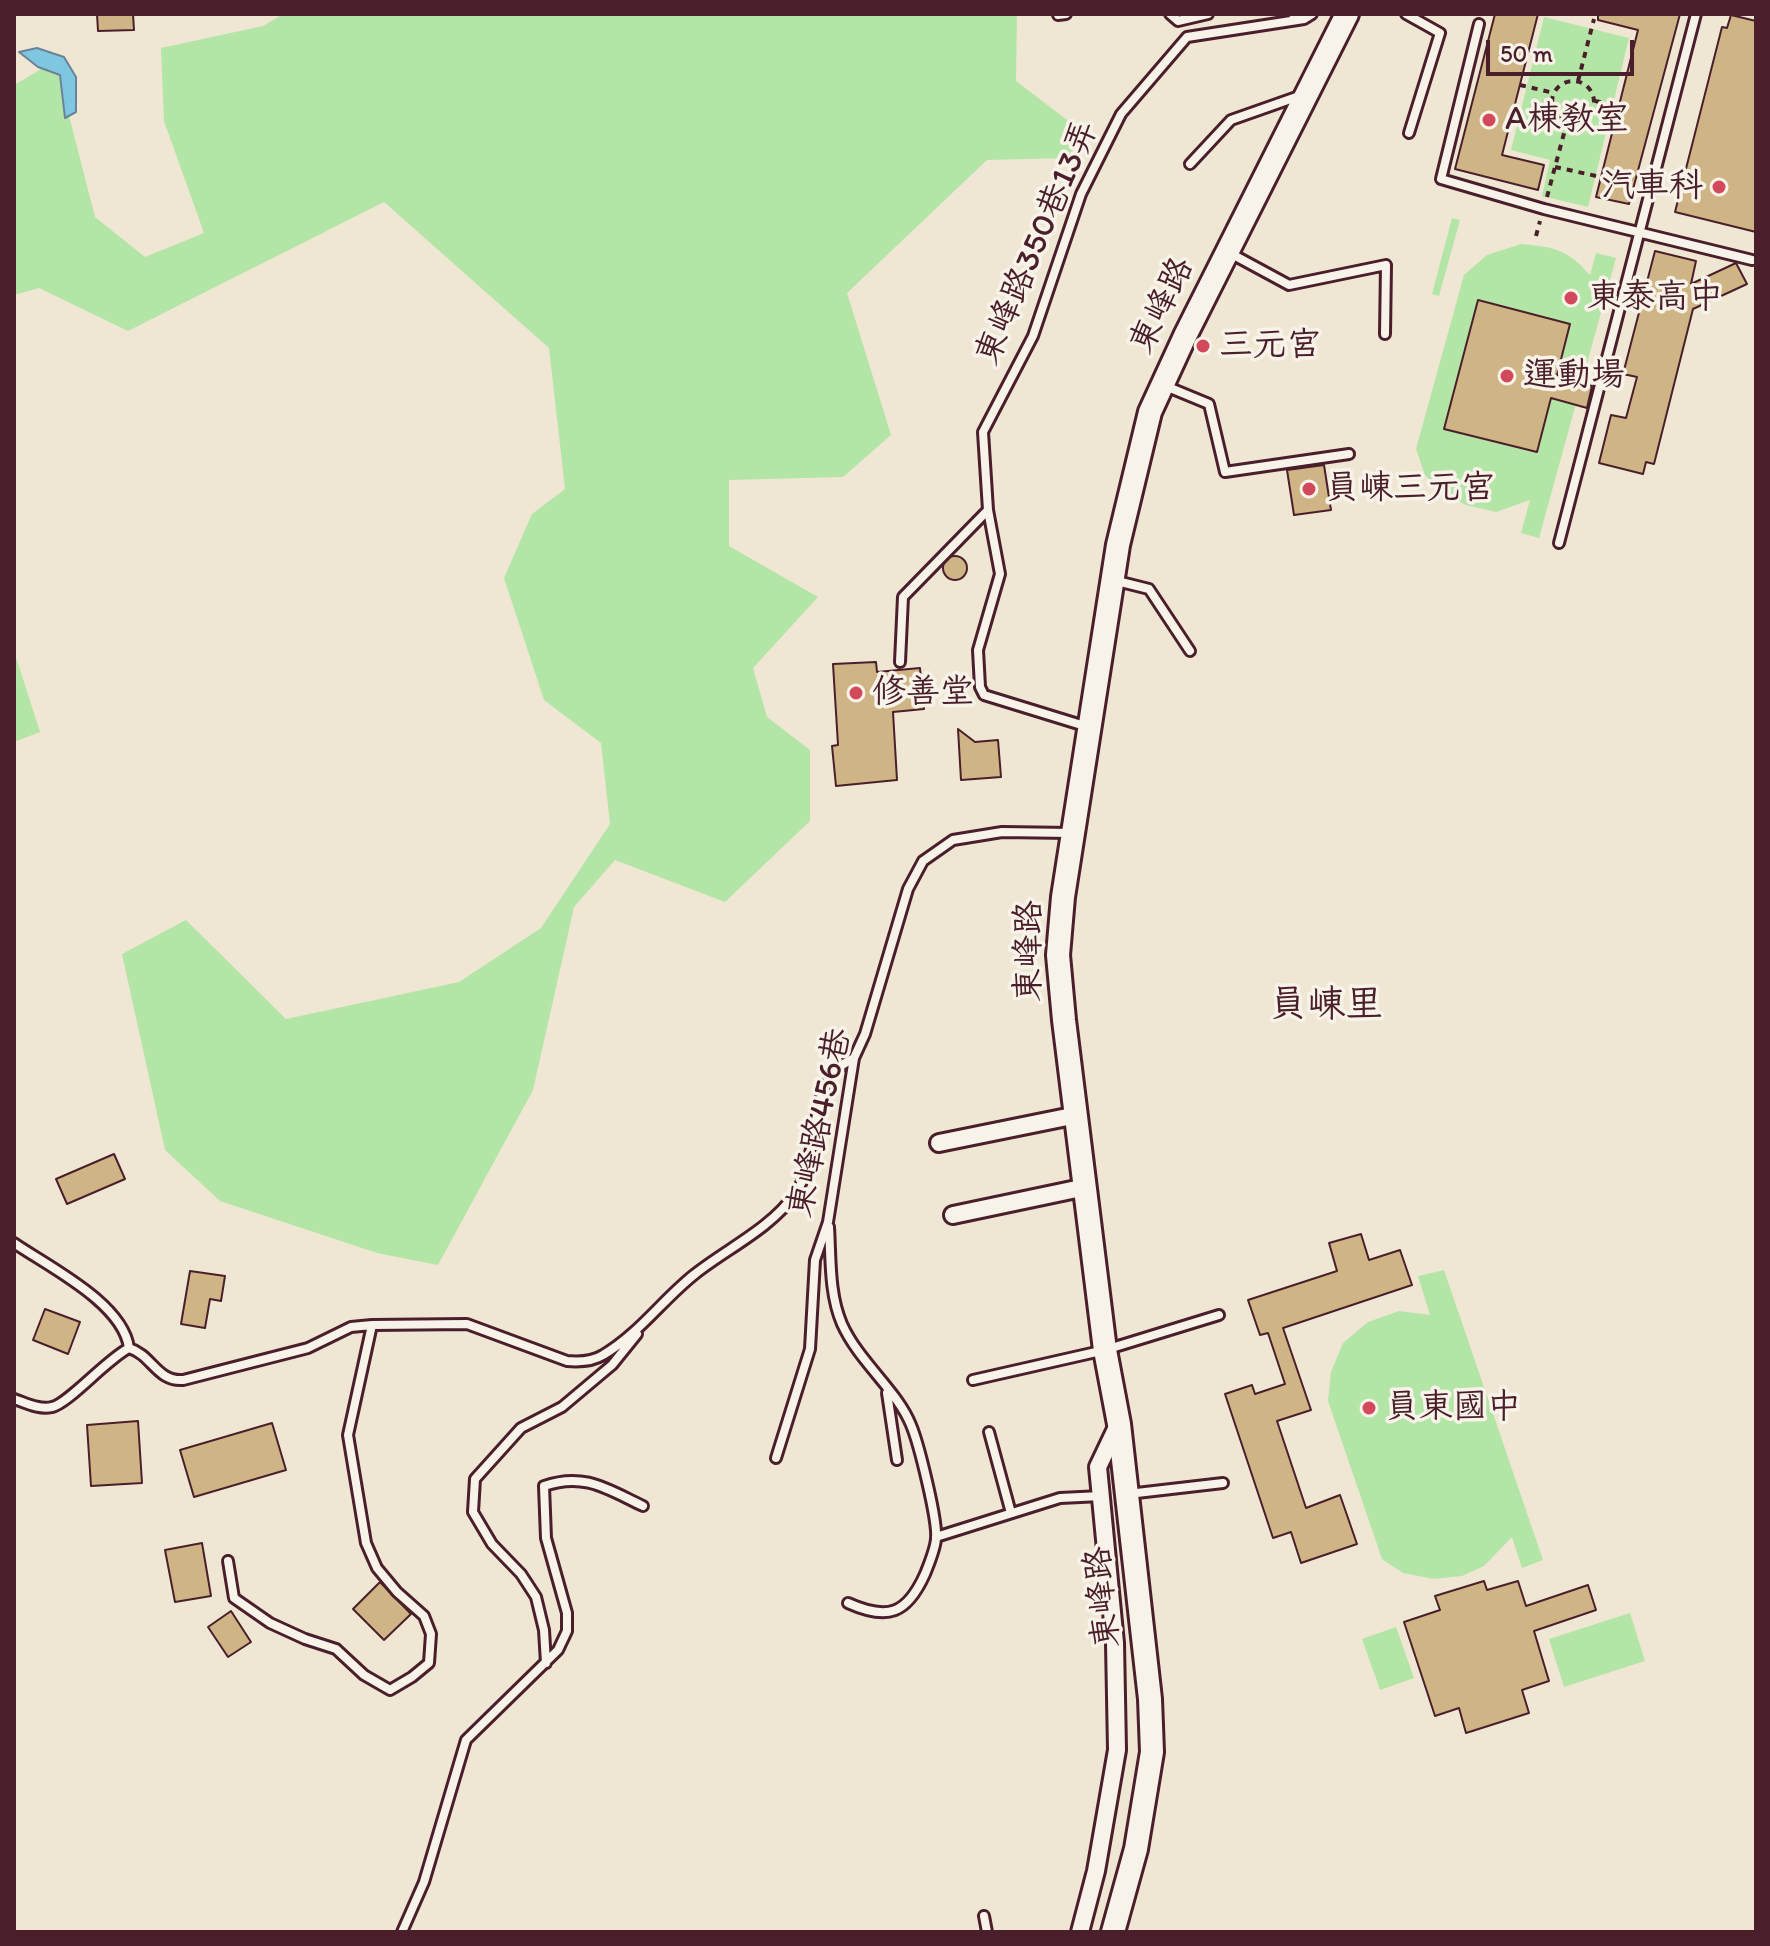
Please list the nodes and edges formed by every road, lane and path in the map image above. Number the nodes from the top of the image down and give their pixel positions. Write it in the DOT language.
graph roads {
  1 [pos="1066,14"];
  2 [pos="1170,14"];
  3 [pos="1208,14"];
  4 [pos="1293,14"];
  5 [pos="1347,14"];
  6 [pos="1406,14"];
  7 [pos="1696,14"];
  8 [pos="1058,15"];
  9 [pos="1308,16"];
  10 [pos="1594,19"];
  11 [pos="1479,24"];
  12 [pos="1578,81"];
  13 [pos="1520,85"];
  14 [pos="1554,93"];
  15 [pos="1306,94"];
  16 [pos="1595,101"];
  17 [pos="1619,106"];
  18 [pos="1567,122"];
  19 [pos="1409,133"];
  20 [pos="1190,164"];
  21 [pos="1555,167"];
  22 [pos="1601,177"];
  23 [pos="1544,209"];
  24 [pos="1641,233"];
  25 [pos="1227,252"];
  26 [pos="1752,260"];
  27 [pos="1385,334"];
  28 [pos="1163,384"];
  29 [pos="1349,454"];
  30 [pos="988,510"];
  31 [pos="1559,543"];
  32 [pos="1112,579"];
  33 [pos="1190,651"];
  34 [pos="900,662"];
  35 [pos="1089,727"];
  36 [pos="1072,833"];
  37 [pos="854,1058"];
  38 [pos="1077,1115"];
  39 [pos="939,1143"];
  40 [pos="1086,1187"];
  41 [pos="953,1215"];
  42 [pos="828,1222"];
  43 [pos="14,1243"];
  44 [pos="1219,1315"];
  45 [pos="650,1318"];
  46 [pos="372,1325"];
  47 [pos="129,1348"];
  48 [pos="1105,1350"];
  49 [pos="973,1380"];
  50 [pos="886,1388"];
  51 [pos="14,1399"];
  52 [pos="1119,1424"];
  53 [pos="989,1432"];
  54 [pos="776,1458"];
  55 [pos="897,1460"];
  56 [pos="1223,1483"];
  57 [pos="1127,1494"];
  58 [pos="1101,1496"];
  59 [pos="643,1506"];
  60 [pos="1011,1513"];
  61 [pos="936,1537"];
  62 [pos="228,1561"];
  63 [pos="848,1603"];
  64 [pos="546,1663"];
  65 [pos="984,1916"];
  66 [pos="402,1932"];
  67 [pos="987,1932"];
  68 [pos="1080,1932"];
  69 [pos="1113,1932"];
  1 -- 8 [label="lane"];
  2 -- 3 [label="lane"];
  4 -- 9 [label="lane"];
  5 -- 15 [label="main road, 東峰路"];
  6 -- 19 [label="lane"];
  7 -- 24 [label="lane"];
  9 -- 30 [label="lane, 東峰路350巷13弄"];
  10 -- 12 [label="path"];
  11 -- 23 [label="lane"];
  12 -- 14 [label="path"];
  12 -- 16 [label="path"];
  13 -- 14 [label="path"];
  14 -- 18 [label="path"];
  15 -- 20 [label="lane"];
  15 -- 25 [label="main road, 東峰路"];
  16 -- 17 [label="path"];
  16 -- 18 [label="path"];
  18 -- 21 [label="path"];
  21 -- 22 [label="path"];
  21 -- 23 [label="path"];
  23 -- 24 [label="lane"];
  24 -- 26 [label="lane"];
  24 -- 31 [label="lane"];
  25 -- 27 [label="lane"];
  25 -- 28 [label="main road, 東峰路"];
  28 -- 29 [label="lane"];
  28 -- 32 [label="main road, 東峰路"];
  30 -- 34 [label="lane"];
  30 -- 35 [label="lane, 東峰路350巷13弄"];
  32 -- 33 [label="lane"];
  32 -- 35 [label="main road, 東峰路"];
  35 -- 36 [label="main road, 東峰路"];
  36 -- 37 [label="lane, 東峰路456巷"];
  36 -- 38 [label="main road, 東峰路"];
  37 -- 42 [label="lane, 東峰路456巷"];
  37 -- 45 [label="lane"];
  38 -- 39 [label="street"];
  38 -- 40 [label="main road, 東峰路"];
  40 -- 41 [label="street"];
  40 -- 48 [label="main road, 東峰路"];
  42 -- 50 [label="lane"];
  42 -- 54 [label="lane, 東峰路456巷"];
  43 -- 47 [label="lane"];
  44 -- 48 [label="lane"];
  45 -- 46 [label="lane"];
  45 -- 64 [label="lane"];
  46 -- 47 [label="lane"];
  46 -- 62 [label="lane"];
  47 -- 51 [label="lane"];
  48 -- 49 [label="lane"];
  48 -- 52 [label="main road, 東峰路"];
  50 -- 55 [label="lane"];
  50 -- 61 [label="lane"];
  52 -- 57 [label="main road, 東峰路"];
  52 -- 58 [label="street"];
  53 -- 60 [label="lane"];
  56 -- 57 [label="lane"];
  57 -- 69 [label="main road, 東峰路"];
  58 -- 60 [label="lane"];
  58 -- 68 [label="street"];
  59 -- 64 [label="lane"];
  60 -- 61 [label="lane"];
  61 -- 63 [label="lane"];
  64 -- 66 [label="lane"];
  65 -- 67 [label="lane"];
}
